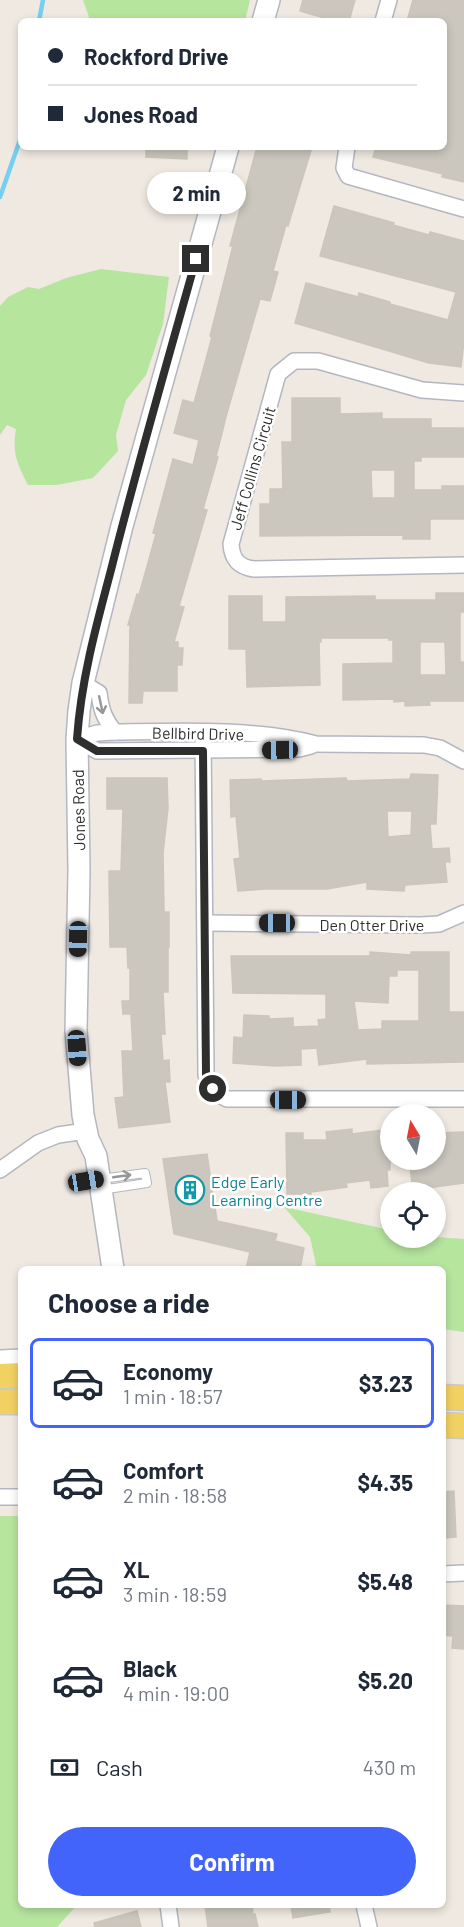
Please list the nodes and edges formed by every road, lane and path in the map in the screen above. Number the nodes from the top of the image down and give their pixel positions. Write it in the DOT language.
graph roads {
  1 [pos="269,0"];
  2 [pos="389,0"];
  3 [pos="264,18"];
  4 [pos="384,18"];
  5 [pos="227,150"];
  6 [pos="347,150"];
  7 [pos="464,209"];
  8 [pos="464,393"];
  9 [pos="464,565"];
  10 [pos="83,683"];
  11 [pos="115,732"];
  12 [pos="203,733"];
  13 [pos="77,739"];
  14 [pos="316,744"];
  15 [pos="203,751"];
  16 [pos="464,761"];
  17 [pos="464,913"];
  18 [pos="206,923"];
  19 [pos="464,1099"];
  20 [pos="87,1135"];
  21 [pos="0,1170"];
  22 [pos="95,1184"];
  23 [pos="110,1243"];
  24 [pos="98,1266"];
  25 [pos="112,1266"];
  26 [pos="122,1266"];
  27 [pos="18,1360"];
  28 [pos="0,1362"];
  29 [pos="18,1375"];
  30 [pos="0,1376"];
  31 [pos="446,1397"];
  32 [pos="464,1398"];
  33 [pos="0,1402"];
  34 [pos="18,1402"];
  35 [pos="446,1425"];
  36 [pos="464,1426"];
  37 [pos="0,1497"];
  38 [pos="18,1497"];
  39 [pos="464,1573"];
  40 [pos="446,1574"];
  41 [pos="168,1908"];
  42 [pos="365,1908"];
  43 [pos="171,1927"];
  44 [pos="369,1927"];
  1 -- 3 [label="street"];
  2 -- 4 [label="street"];
  5 -- 10 [label="street, Jones Road"];
  6 -- 7 [label="street"];
  8 -- 9 [label="street, Jeff Collins Circuit"];
  10 -- 11 [label="street, one-way"];
  10 -- 13 [label="street, Jones Road"];
  11 -- 12 [label="street, Bellbird Drive"];
  11 -- 13 [label="street, Bellbird Drive"];
  12 -- 14 [label="street, Bellbird Drive"];
  12 -- 15 [label="street"];
  13 -- 15 [label="street, Bellbird Drive"];
  13 -- 20 [label="street, Jones Road"];
  14 -- 15 [label="street, Bellbird Drive"];
  14 -- 16 [label="street, Bellbird Drive"];
  15 -- 18 [label="street"];
  17 -- 18 [label="street, Den Otter Drive"];
  18 -- 19 [label="street"];
  20 -- 21 [label="street"];
  20 -- 22 [label="street, Jones Road"];
  22 -- 22 [label="lane, one-way"];
  22 -- 23 [label="street, Jones Road"];
  22 -- 24 [label="street, Jones Road"];
  23 -- 25 [label="street, Jones Road"];
  23 -- 26 [label="street"];
  27 -- 28 [label="street"];
  29 -- 30 [label="main road"];
  31 -- 32 [label="main road"];
  33 -- 34 [label="main road"];
  35 -- 36 [label="main road"];
  37 -- 38 [label="street"];
  39 -- 40 [label="street"];
  41 -- 43 [label="street"];
  42 -- 44 [label="street"];
}
